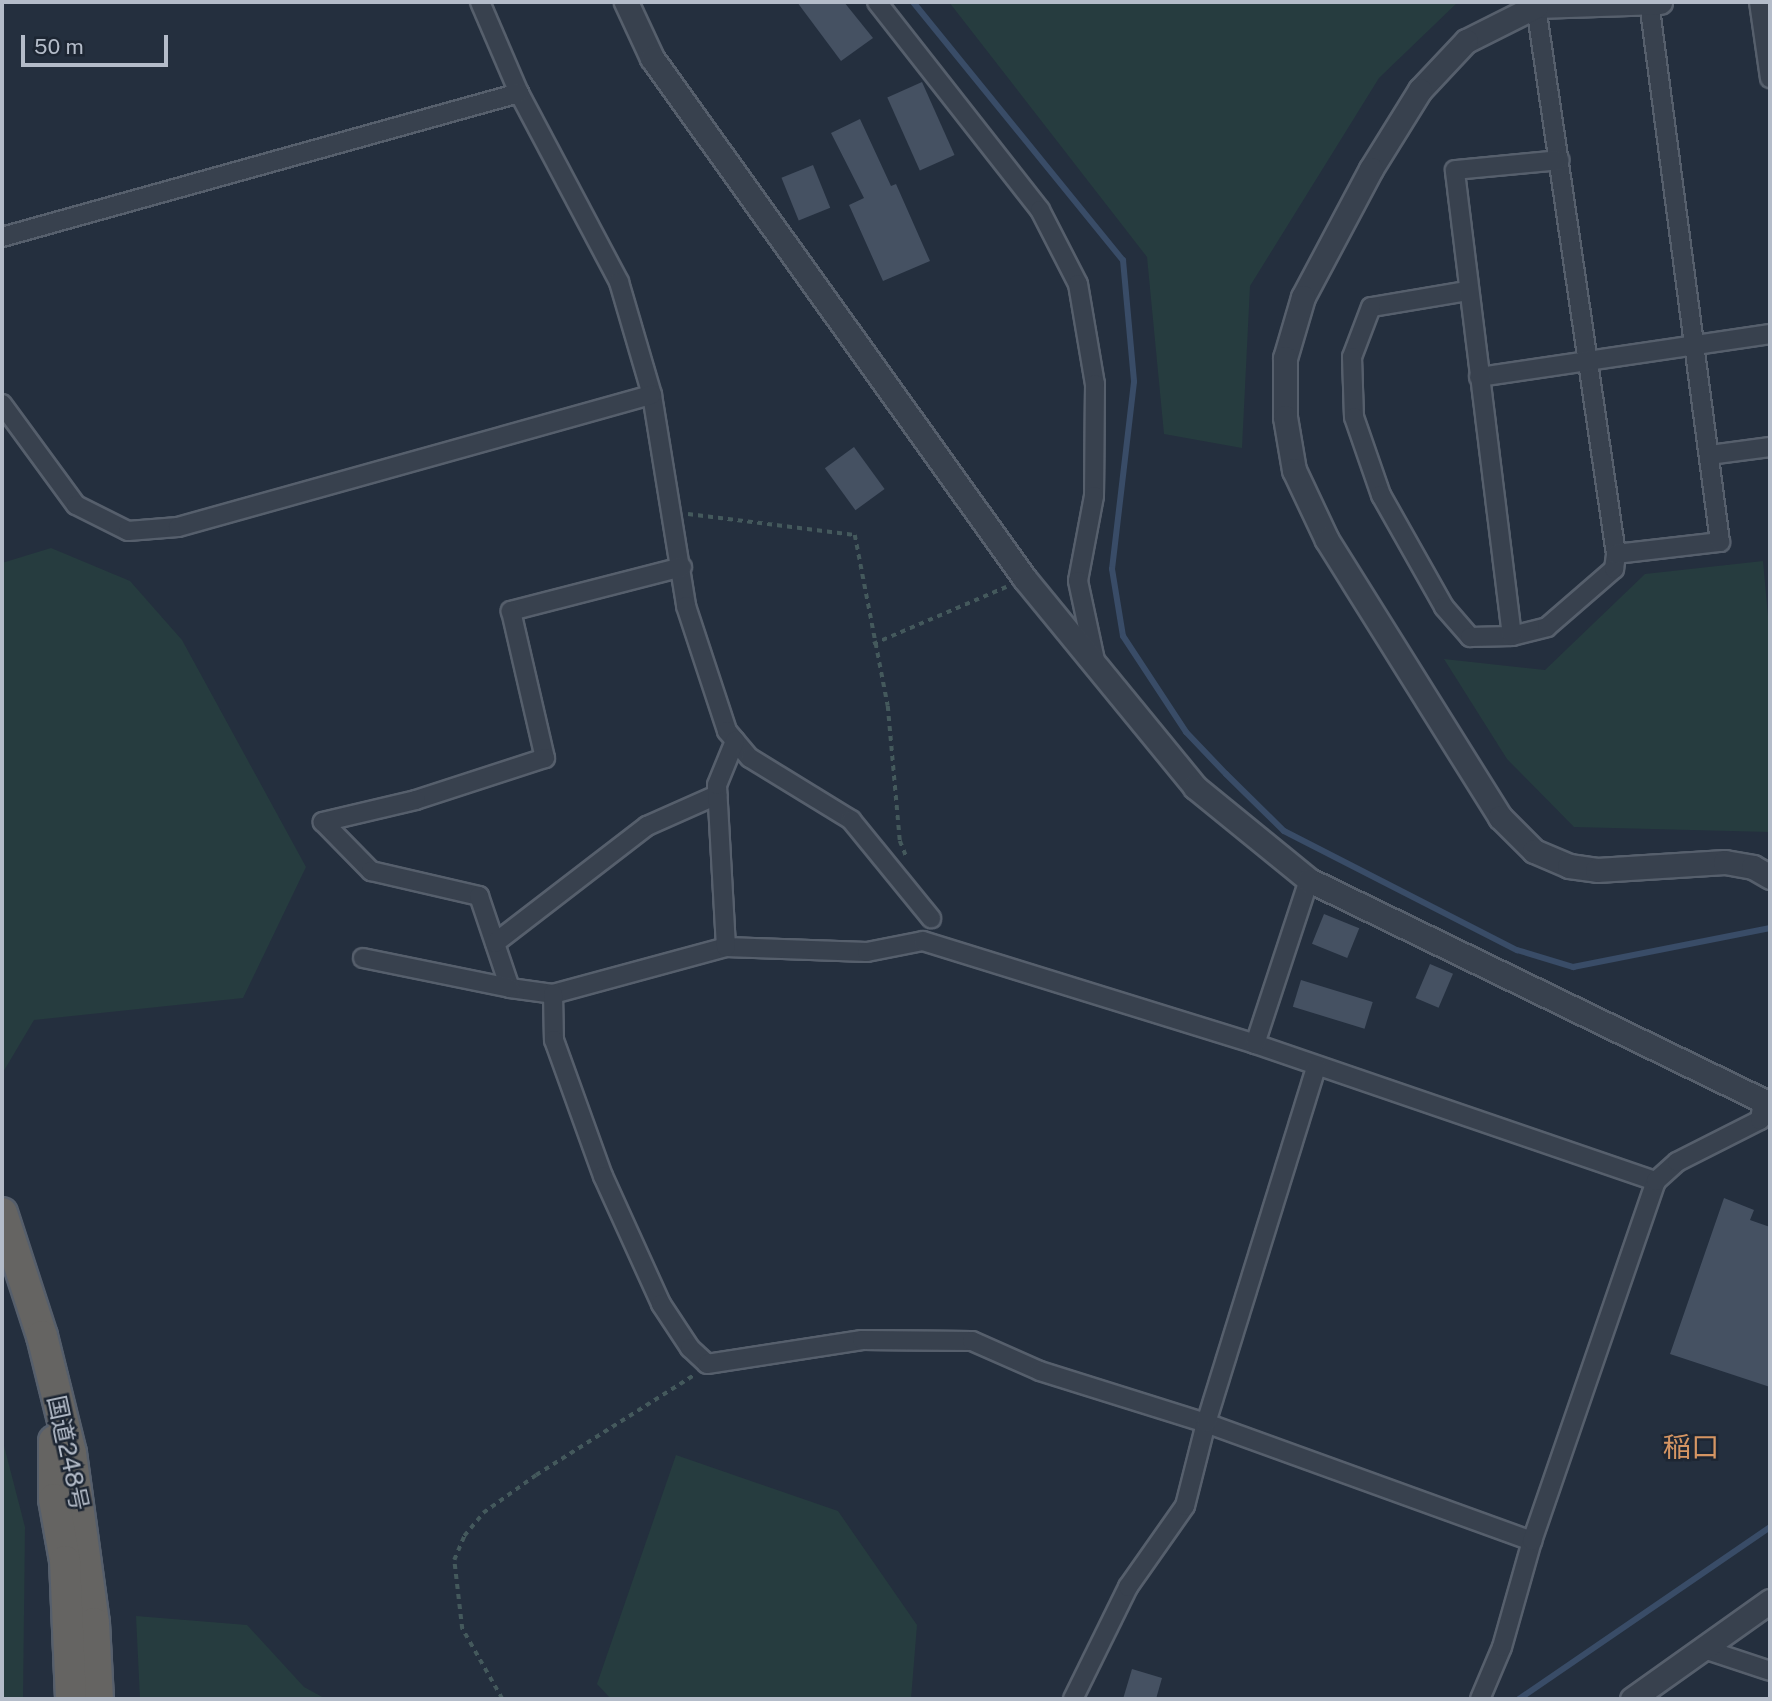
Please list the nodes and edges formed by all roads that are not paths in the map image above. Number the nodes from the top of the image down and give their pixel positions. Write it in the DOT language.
graph roads {
  1 [pos="481,2"];
  2 [pos="626,2"];
  3 [pos="877,2"];
  4 [pos="1653,2"];
  5 [pos="1759,2"];
  6 [pos="1536,6"];
  7 [pos="1770,78"];
  8 [pos="519,93"];
  9 [pos="1560,160"];
  10 [pos="2,237"];
  11 [pos="1467,291"];
  12 [pos="1770,334"];
  13 [pos="1696,346"];
  14 [pos="1586,362"];
  15 [pos="1479,377"];
  16 [pos="652,395"];
  17 [pos="2,404"];
  18 [pos="1770,447"];
  19 [pos="1710,455"];
  20 [pos="1616,554"];
  21 [pos="682,567"];
  22 [pos="1512,636"];
  23 [pos="1094,660"];
  24 [pos="736,741"];
  25 [pos="717,795"];
  26 [pos="1770,877"];
  27 [pos="1310,880"];
  28 [pos="931,918"];
  29 [pos="495,943"];
  30 [pos="726,947"];
  31 [pos="363,958"];
  32 [pos="510,988"];
  33 [pos="553,994"];
  34 [pos="1255,1044"];
  35 [pos="1316,1067"];
  36 [pos="1768,1098"];
  37 [pos="1657,1181"];
  38 [pos="2,1213"];
  39 [pos="2,1256"];
  40 [pos="1206,1423"];
  41 [pos="54,1437"];
  42 [pos="1532,1541"];
  43 [pos="1770,1601"];
  44 [pos="1707,1650"];
  45 [pos="1770,1671"];
  46 [pos="71,1699"];
  47 [pos="86,1699"];
  48 [pos="98,1699"];
  49 [pos="1073,1699"];
  50 [pos="1480,1699"];
  51 [pos="1632,1699"];
  1 -- 8 [label="street"];
  2 -- 23 [label="street"];
  3 -- 23 [label="street"];
  4 -- 6 [label="street"];
  4 -- 13 [label="street"];
  5 -- 7 [label="street"];
  6 -- 9 [label="street"];
  6 -- 26 [label="street"];
  8 -- 10 [label="street"];
  8 -- 16 [label="street"];
  9 -- 11 [label="street"];
  9 -- 14 [label="street"];
  11 -- 15 [label="street"];
  11 -- 22 [label="street"];
  12 -- 13 [label="street"];
  13 -- 14 [label="street"];
  13 -- 19 [label="street"];
  14 -- 15 [label="street"];
  14 -- 20 [label="street"];
  15 -- 22 [label="street"];
  16 -- 17 [label="street"];
  16 -- 21 [label="street"];
  18 -- 19 [label="street"];
  19 -- 20 [label="street"];
  20 -- 22 [label="street"];
  21 -- 24 [label="street"];
  21 -- 29 [label="street"];
  23 -- 27 [label="street"];
  24 -- 25 [label="street"];
  24 -- 28 [label="street"];
  25 -- 29 [label="street"];
  25 -- 30 [label="street"];
  27 -- 34 [label="street"];
  27 -- 36 [label="street"];
  29 -- 32 [label="street"];
  30 -- 33 [label="street"];
  30 -- 34 [label="street"];
  31 -- 32 [label="street"];
  32 -- 33 [label="street"];
  33 -- 40 [label="street"];
  34 -- 35 [label="street"];
  35 -- 37 [label="street"];
  35 -- 40 [label="street"];
  36 -- 37 [label="street"];
  37 -- 42 [label="street"];
  38 -- 48 [label="highway, 国道248号"];
  39 -- 41 [label="highway, 国道248号"];
  40 -- 42 [label="street"];
  40 -- 49 [label="street"];
  41 -- 46 [label="highway"];
  41 -- 47 [label="highway, 国道248号"];
  42 -- 50 [label="street"];
  43 -- 44 [label="street"];
  44 -- 45 [label="street"];
  44 -- 51 [label="street"];
}
